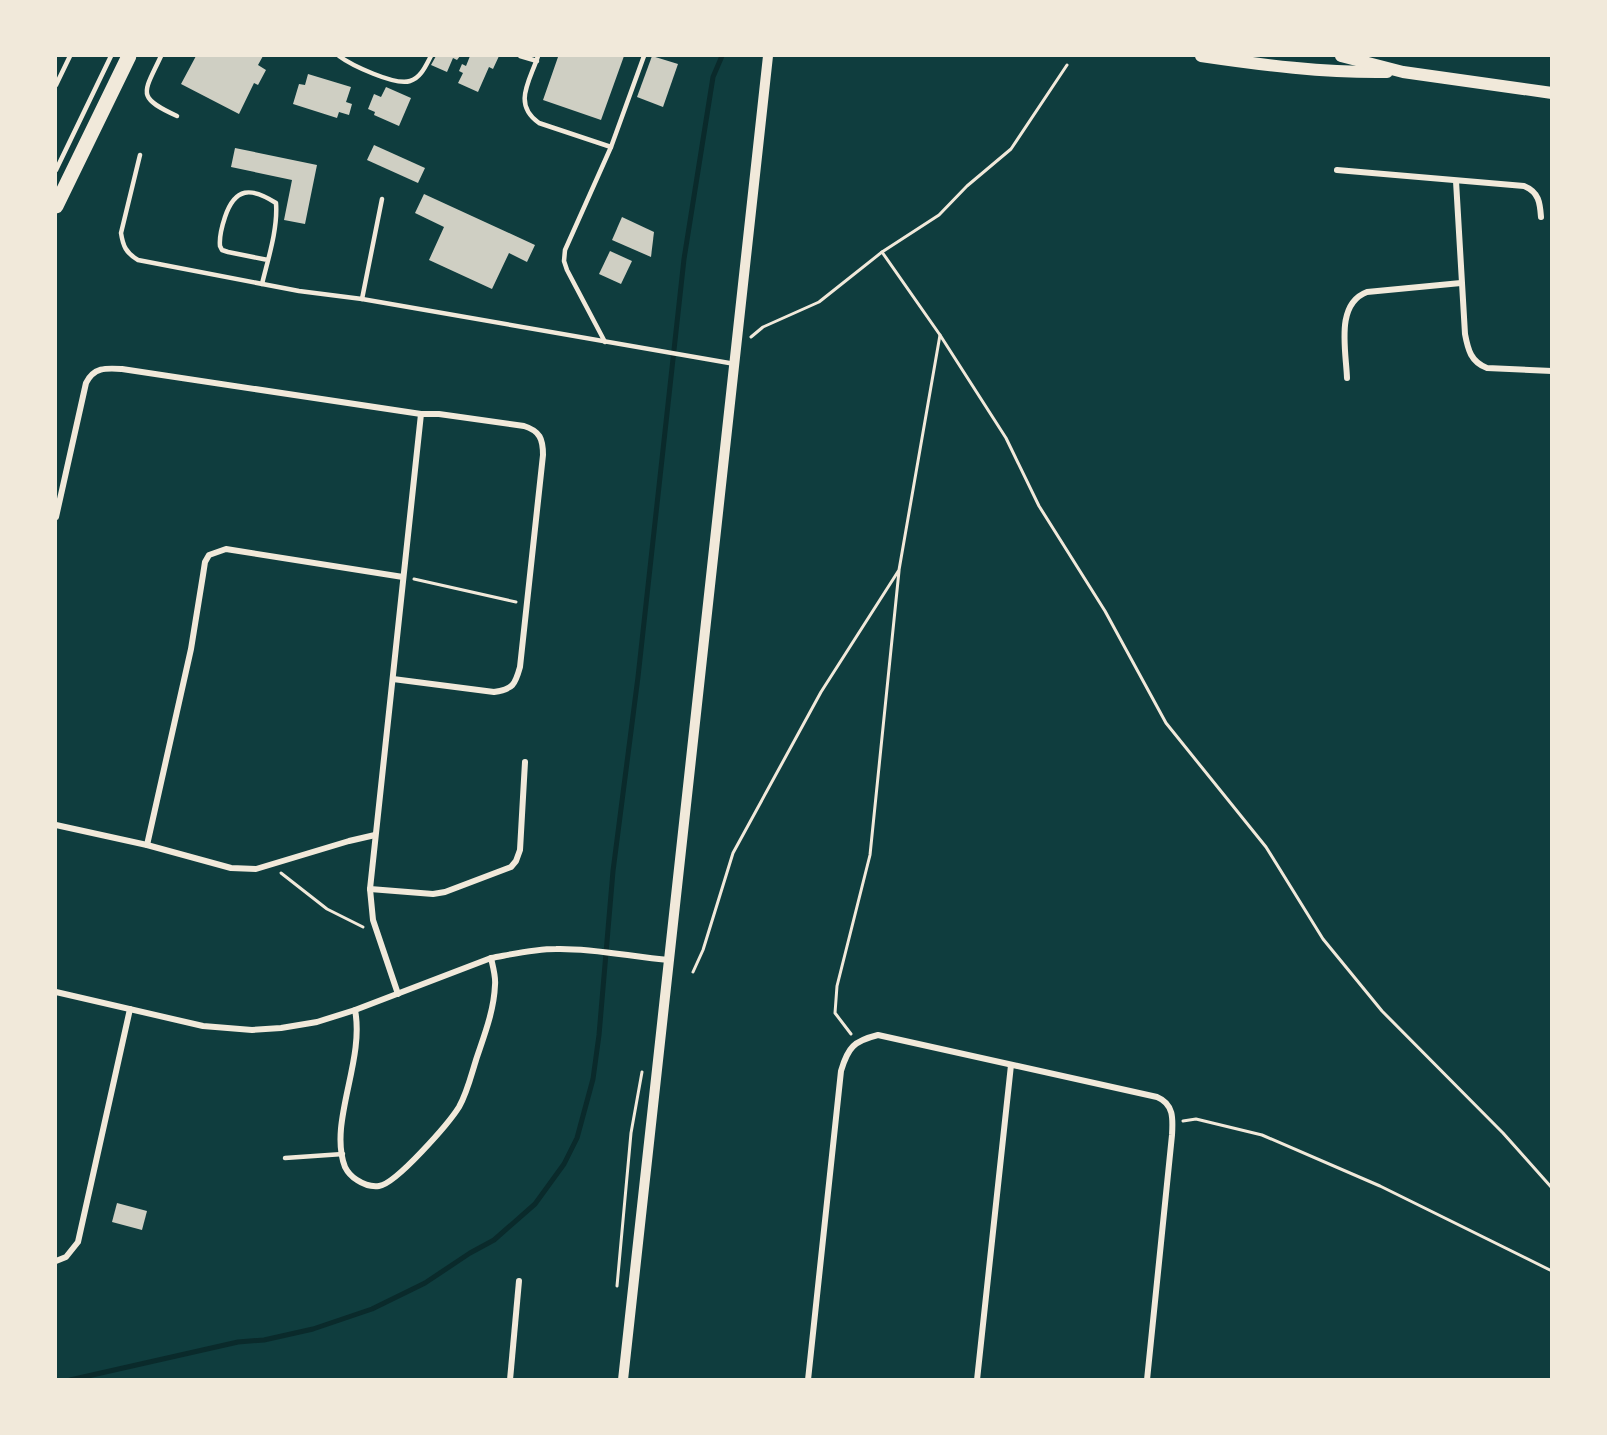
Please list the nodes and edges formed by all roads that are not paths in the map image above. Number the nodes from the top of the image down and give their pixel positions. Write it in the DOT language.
graph roads {
  1 [pos="70,56"];
  2 [pos="111,56"];
  3 [pos="129,56"];
  4 [pos="161,56"];
  5 [pos="339,56"];
  6 [pos="431,56"];
  7 [pos="520,56"];
  8 [pos="644,56"];
  9 [pos="768,56"];
  10 [pos="1201,56"];
  11 [pos="1341,56"];
  12 [pos="538,58"];
  13 [pos="1403,72"];
  14 [pos="1551,84"];
  15 [pos="56,85"];
  16 [pos="1519,88"];
  17 [pos="1551,93"];
  18 [pos="177,116"];
  19 [pos="611,147"];
  20 [pos="140,154"];
  21 [pos="56,170"];
  22 [pos="1337,170"];
  23 [pos="1456,182"];
  24 [pos="382,199"];
  25 [pos="56,206"];
  26 [pos="1541,217"];
  27 [pos="268,260"];
  28 [pos="1461,283"];
  29 [pos="262,284"];
  30 [pos="362,299"];
  31 [pos="605,342"];
  32 [pos="735,364"];
  33 [pos="1551,371"];
  34 [pos="1347,378"];
  35 [pos="421,414"];
  36 [pos="56,517"];
  37 [pos="403,577"];
  38 [pos="393,679"];
  39 [pos="525,762"];
  40 [pos="56,825"];
  41 [pos="375,835"];
  42 [pos="147,844"];
  43 [pos="370,889"];
  44 [pos="491,958"];
  45 [pos="669,960"];
  46 [pos="56,992"];
  47 [pos="398,994"];
  48 [pos="130,1010"];
  49 [pos="355,1010"];
  50 [pos="1011,1065"];
  51 [pos="342,1154"];
  52 [pos="285,1158"];
  53 [pos="56,1261"];
  54 [pos="519,1281"];
  55 [pos="510,1380"];
  56 [pos="623,1380"];
  57 [pos="808,1380"];
  58 [pos="977,1380"];
  59 [pos="1146,1380"];
  1 -- 15 [label="lane"];
  2 -- 21 [label="lane"];
  3 -- 25 [label="main road"];
  4 -- 18 [label="lane"];
  5 -- 6 [label="lane"];
  7 -- 12 [label="lane"];
  8 -- 19 [label="lane"];
  9 -- 32 [label="street"];
  10 -- 13 [label="main road"];
  11 -- 13 [label="main road"];
  12 -- 19 [label="lane"];
  13 -- 16 [label="main road"];
  14 -- 16 [label="main road"];
  16 -- 17 [label="main road"];
  19 -- 31 [label="lane"];
  20 -- 29 [label="lane"];
  22 -- 23 [label="street"];
  23 -- 26 [label="street"];
  23 -- 28 [label="street"];
  24 -- 30 [label="lane"];
  27 -- 27 [label="lane"];
  27 -- 29 [label="lane"];
  28 -- 33 [label="street"];
  28 -- 34 [label="street"];
  29 -- 30 [label="lane"];
  30 -- 31 [label="lane"];
  31 -- 32 [label="lane"];
  32 -- 45 [label="street"];
  35 -- 36 [label="street"];
  35 -- 37 [label="street"];
  35 -- 38 [label="street"];
  37 -- 38 [label="street"];
  37 -- 42 [label="street"];
  38 -- 41 [label="street"];
  39 -- 43 [label="street"];
  40 -- 42 [label="street"];
  41 -- 42 [label="street"];
  41 -- 43 [label="street"];
  43 -- 47 [label="street"];
  44 -- 45 [label="street"];
  44 -- 47 [label="street"];
  44 -- 51 [label="street"];
  45 -- 56 [label="street"];
  46 -- 48 [label="street"];
  47 -- 49 [label="street"];
  48 -- 49 [label="street"];
  48 -- 53 [label="street"];
  49 -- 51 [label="street"];
  50 -- 57 [label="street"];
  50 -- 58 [label="street"];
  50 -- 59 [label="street"];
  51 -- 52 [label="lane"];
  54 -- 55 [label="street"];
}
